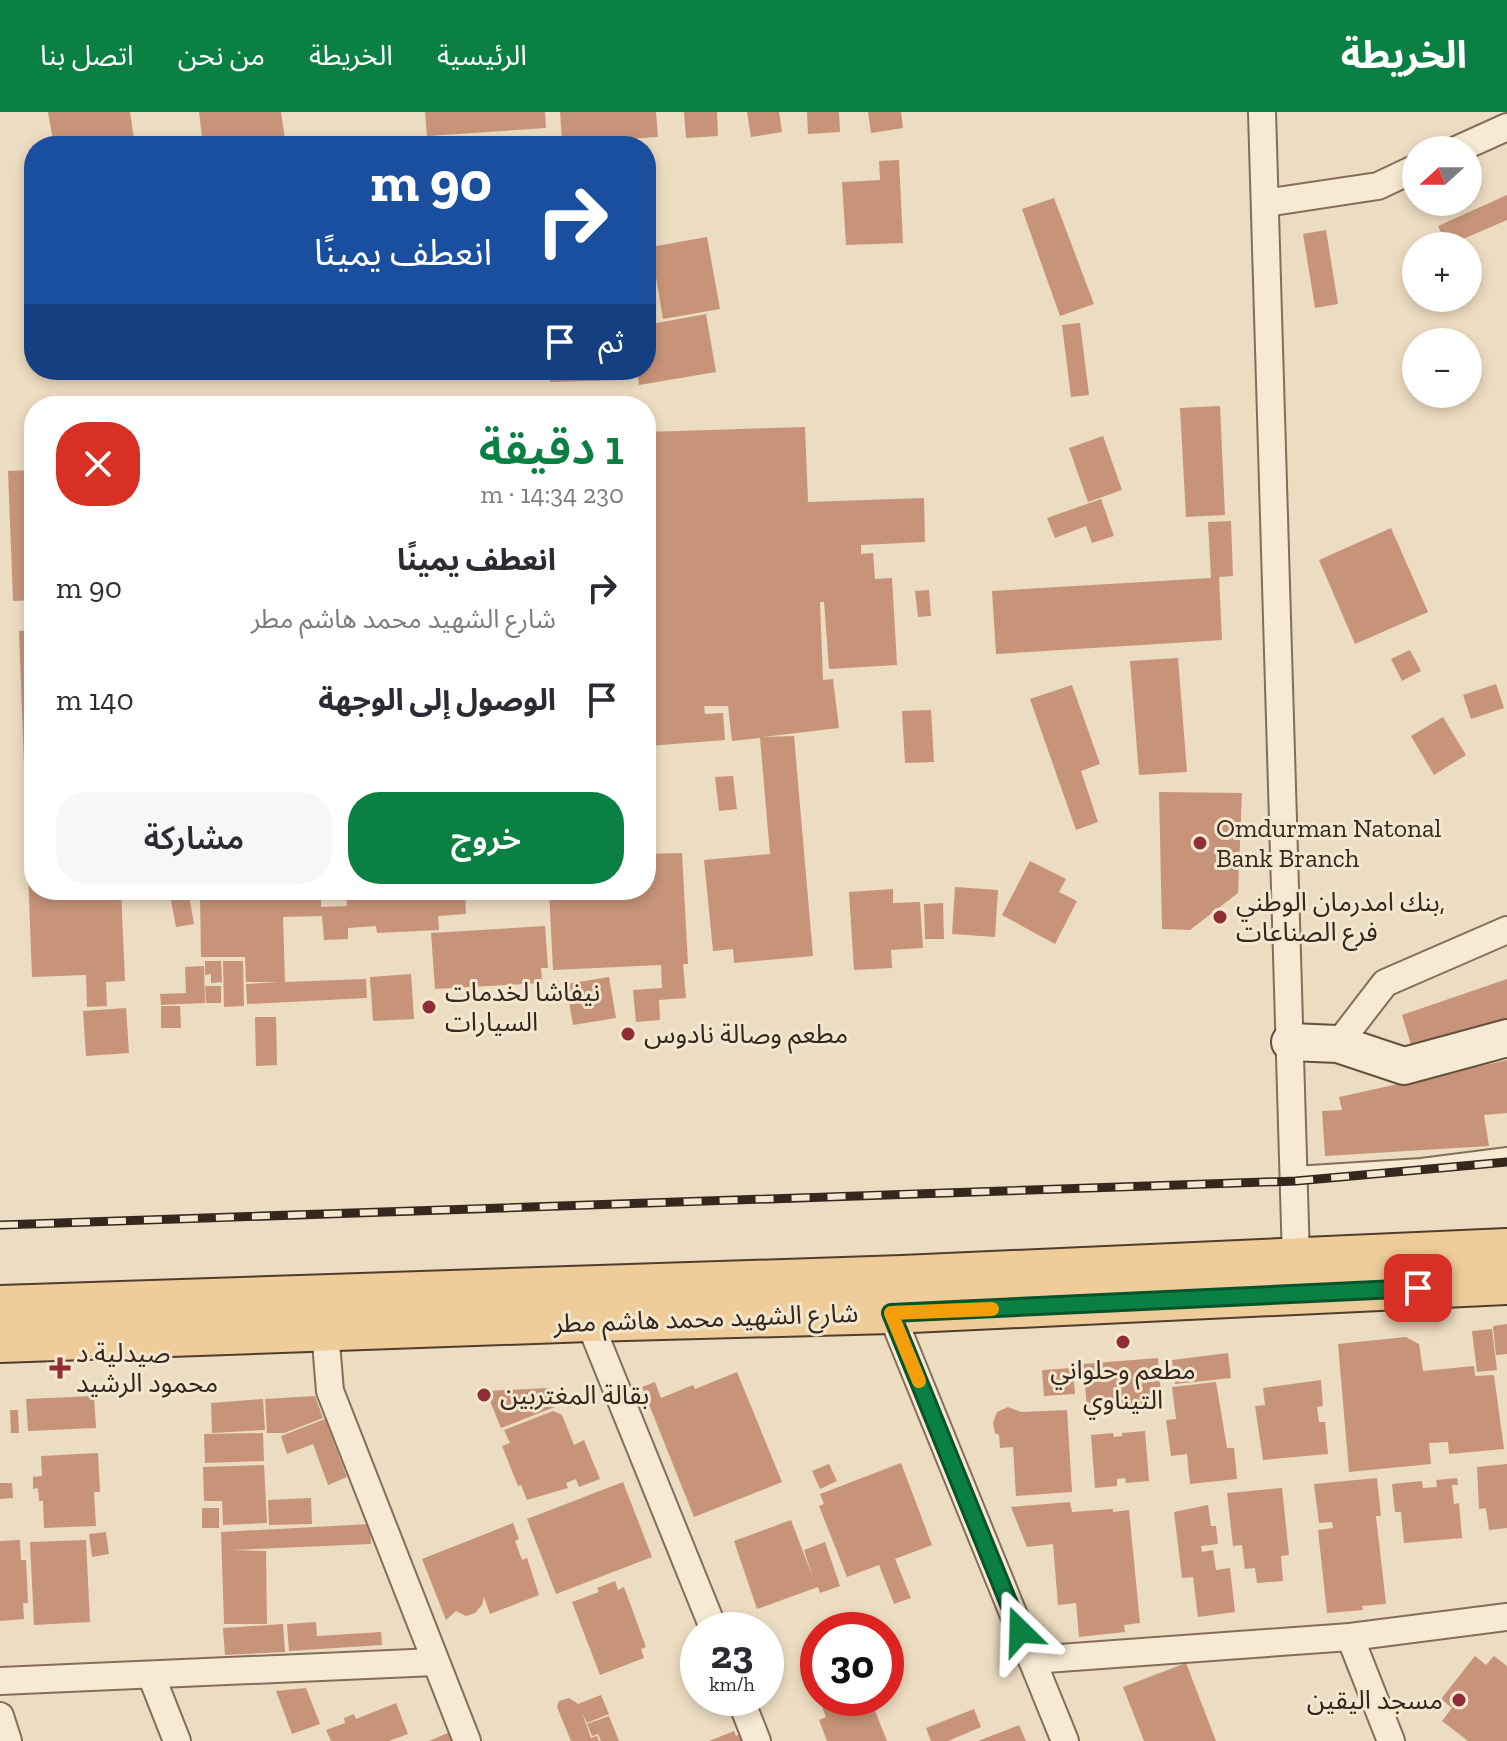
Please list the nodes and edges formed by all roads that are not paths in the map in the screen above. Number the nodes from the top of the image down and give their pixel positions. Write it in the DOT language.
graph roads {
  1 [pos="1262,112"];
  2 [pos="1507,127"];
  3 [pos="1482,138"];
  4 [pos="1402,175"];
  5 [pos="1265,203"];
  6 [pos="1507,930"];
  7 [pos="1507,1038"];
  8 [pos="1290,1042"];
  9 [pos="1338,1044"];
  10 [pos="1507,1154"];
  11 [pos="1295,1173"];
  12 [pos="1507,1249"];
  13 [pos="1296,1259"];
  14 [pos="1507,1284"];
  15 [pos="0,1306"];
  16 [pos="891,1313"];
  17 [pos="589,1321"];
  18 [pos="325,1331"];
  19 [pos="0,1342"];
  20 [pos="707,1612"];
  21 [pos="1507,1617"];
  22 [pos="1350,1637"];
  23 [pos="1032,1660"];
  24 [pos="435,1662"];
  25 [pos="151,1675"];
  26 [pos="0,1681"];
  27 [pos="0,1716"];
  28 [pos="747,1716"];
  29 [pos="8,1741"];
  30 [pos="177,1741"];
  31 [pos="467,1741"];
  32 [pos="757,1741"];
  33 [pos="1065,1741"];
  34 [pos="1391,1741"];
  1 -- 5 [label="street"];
  2 -- 3 [label="street"];
  4 -- 5 [label="street"];
  5 -- 8 [label="street"];
  6 -- 9 [label="street"];
  7 -- 9 [label="street"];
  8 -- 9 [label="street"];
  8 -- 11 [label="street"];
  10 -- 11 [label="lane"];
  11 -- 13 [label="street"];
  12 -- 13 [label="main road, شارع الشهيد محمد هاشم مطر"];
  13 -- 15 [label="main road, شارع الشهيد محمد هاشم مطر"];
  14 -- 16 [label="main road, شارع الشهيد محمد هاشم مطر"];
  16 -- 17 [label="main road, شارع الشهيد محمد هاشم مطر"];
  16 -- 23 [label="street"];
  17 -- 18 [label="main road, شارع الشهيد محمد هاشم مطر"];
  17 -- 20 [label="street"];
  18 -- 19 [label="main road, شارع الشهيد محمد هاشم مطر"];
  18 -- 24 [label="street"];
  21 -- 22 [label="street"];
  22 -- 23 [label="street"];
  22 -- 34 [label="street"];
  23 -- 33 [label="street"];
  24 -- 25 [label="street"];
  24 -- 31 [label="street"];
  25 -- 26 [label="street"];
  25 -- 30 [label="street"];
  27 -- 29 [label="street"];
  28 -- 32 [label="street"];
}
